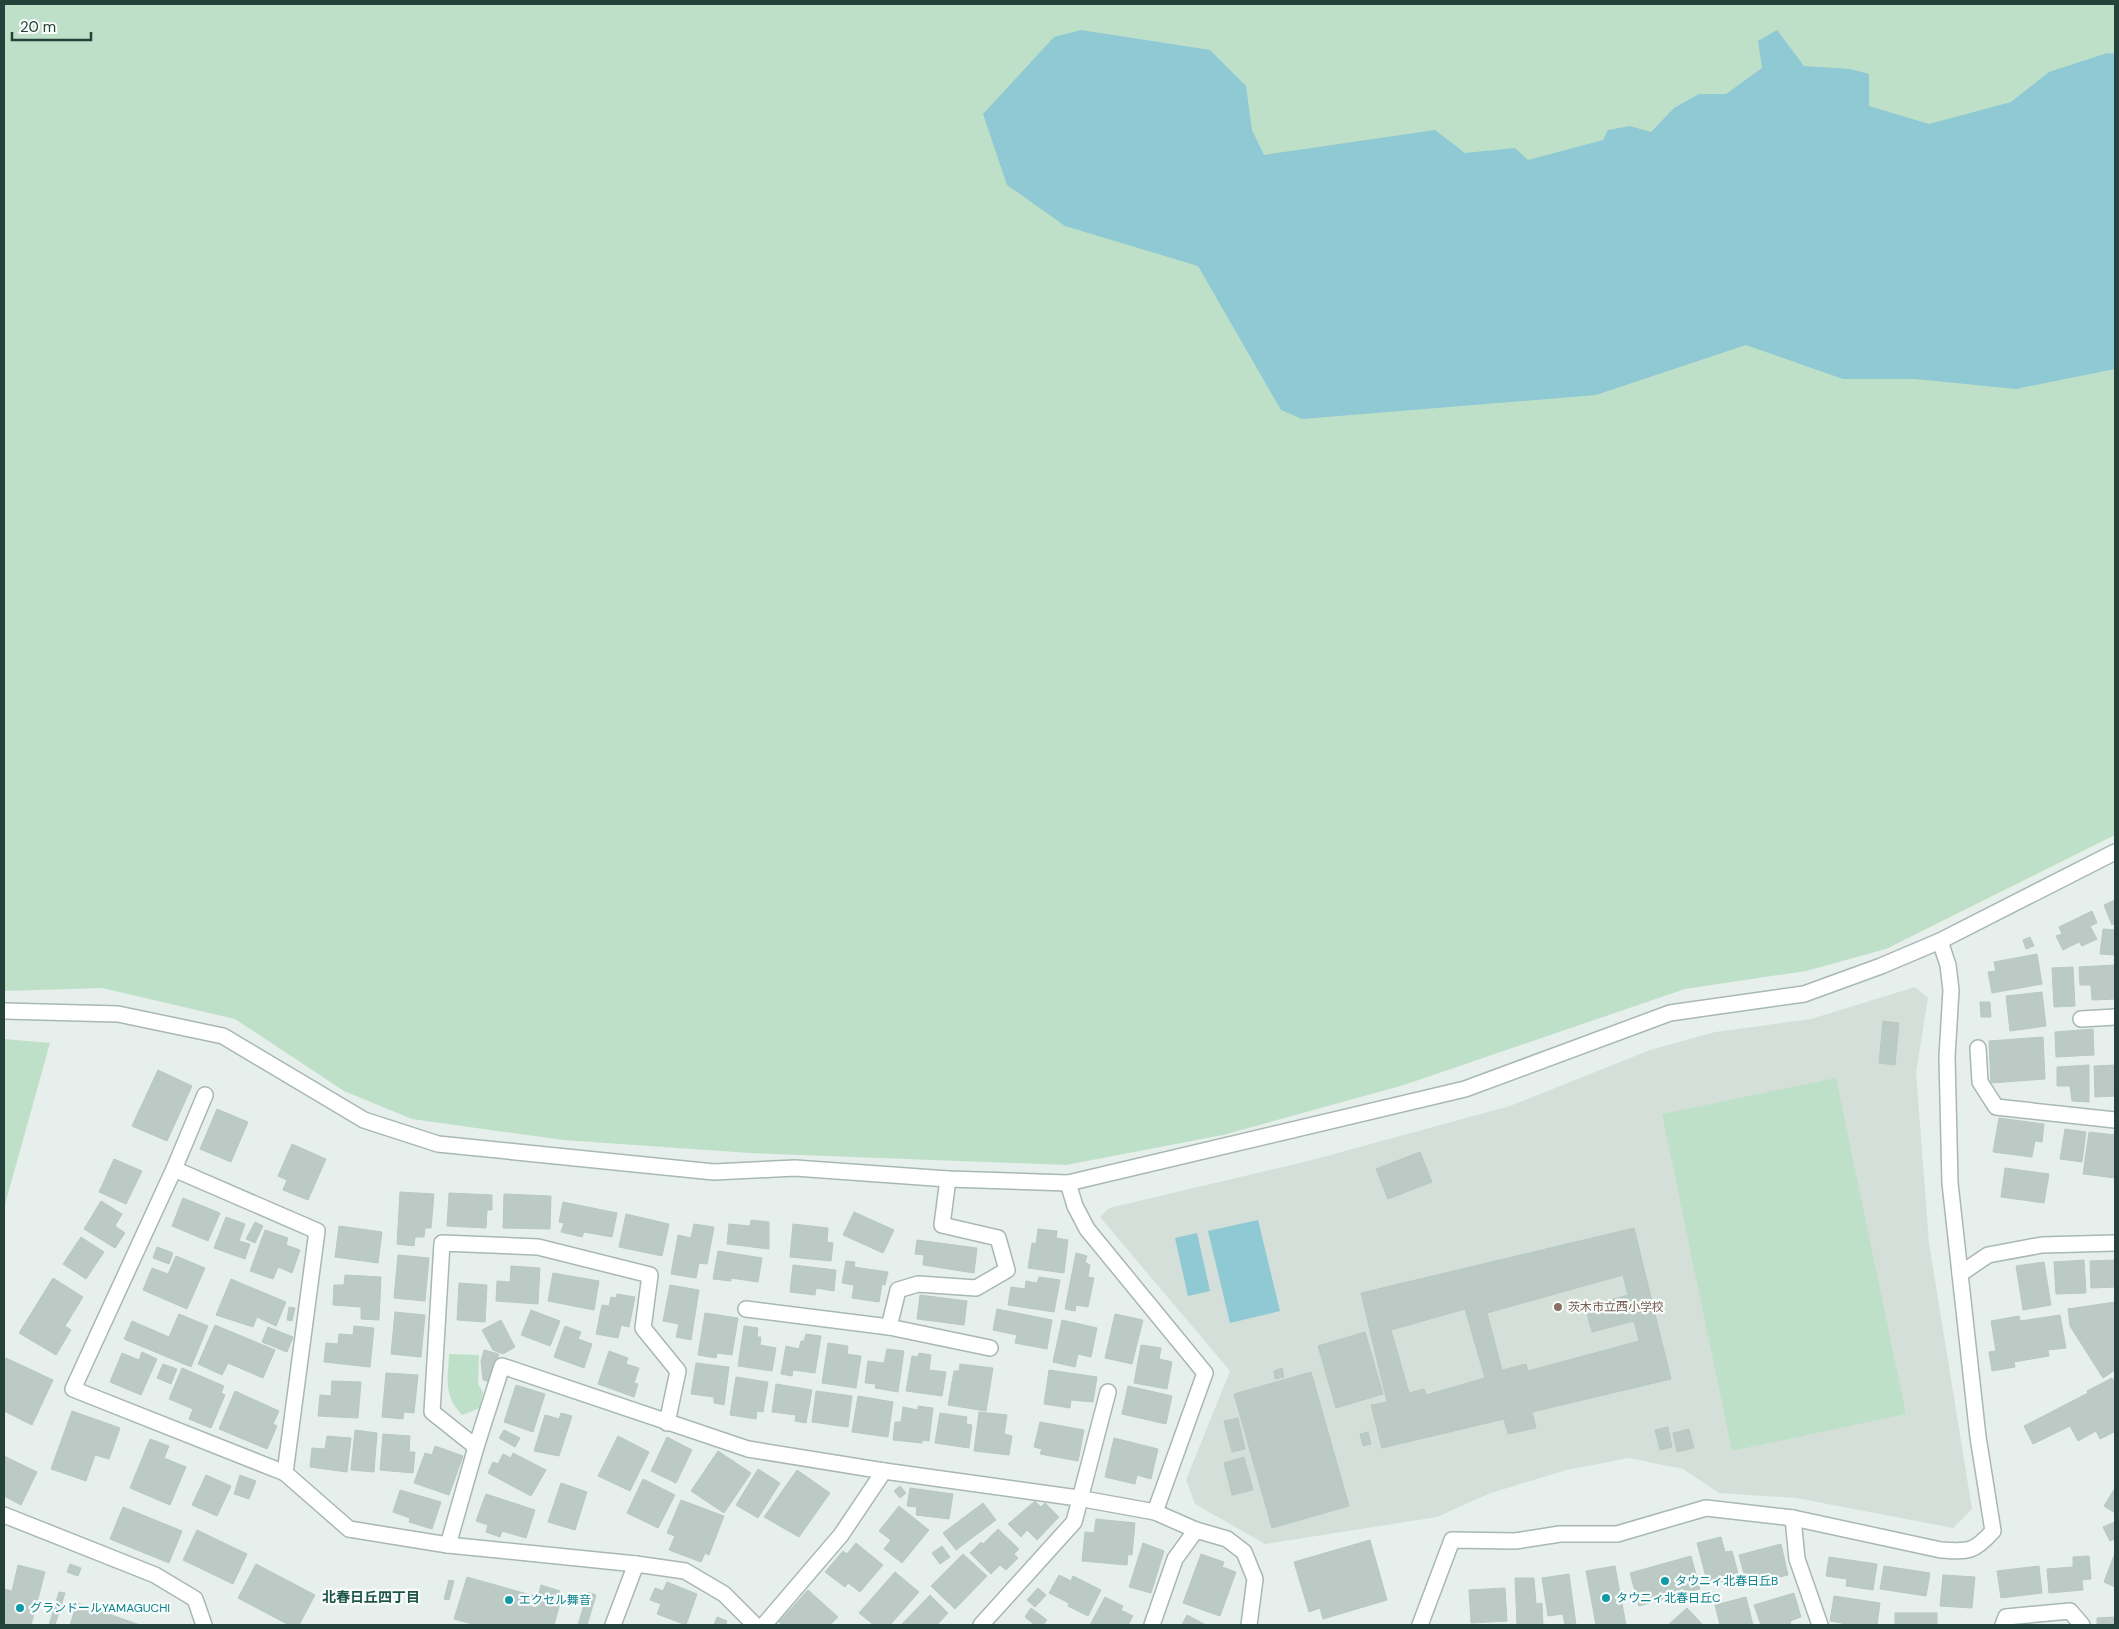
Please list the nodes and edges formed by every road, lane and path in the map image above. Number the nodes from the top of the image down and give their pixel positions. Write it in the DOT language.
graph roads {
  1 [pos="2115,852"];
  2 [pos="1940,941"];
  3 [pos="4,1011"];
  4 [pos="2115,1017"];
  5 [pos="2081,1020"];
  6 [pos="1978,1048"];
  7 [pos="205,1095"];
  8 [pos="2115,1120"];
  9 [pos="174,1169"];
  10 [pos="948,1179"];
  11 [pos="1068,1183"];
  12 [pos="2115,1243"];
  13 [pos="1960,1274"];
  14 [pos="746,1309"];
  15 [pos="889,1327"];
  16 [pos="990,1348"];
  17 [pos="1108,1392"];
  18 [pos="667,1423"];
  19 [pos="476,1447"];
  20 [pos="884,1471"];
  21 [pos="285,1474"];
  22 [pos="1078,1498"];
  23 [pos="1155,1512"];
  24 [pos="4,1515"];
  25 [pos="1793,1518"];
  26 [pos="1196,1530"];
  27 [pos="448,1545"];
  28 [pos="636,1564"];
  29 [pos="204,1625"];
  30 [pos="614,1625"];
  31 [pos="756,1625"];
  32 [pos="764,1625"];
  33 [pos="981,1625"];
  34 [pos="1152,1625"];
  35 [pos="1249,1625"];
  36 [pos="1420,1625"];
  37 [pos="1820,1625"];
  38 [pos="2003,1625"];
  39 [pos="2082,1625"];
  1 -- 2 [label="street"];
  2 -- 11 [label="street"];
  2 -- 13 [label="street"];
  3 -- 10 [label="street"];
  4 -- 5 [label="street"];
  6 -- 8 [label="street"];
  7 -- 9 [label="street"];
  9 -- 21 [label="street"];
  9 -- 21 [label="street"];
  10 -- 11 [label="street"];
  10 -- 15 [label="street"];
  11 -- 23 [label="street"];
  12 -- 13 [label="street"];
  13 -- 25 [label="street"];
  14 -- 15 [label="street"];
  15 -- 16 [label="street"];
  17 -- 22 [label="street"];
  18 -- 19 [label="street"];
  18 -- 19 [label="street"];
  18 -- 20 [label="street"];
  19 -- 27 [label="street"];
  20 -- 22 [label="street"];
  20 -- 32 [label="street"];
  21 -- 27 [label="street"];
  22 -- 23 [label="street"];
  22 -- 33 [label="street"];
  23 -- 26 [label="street"];
  24 -- 29 [label="street"];
  25 -- 36 [label="street"];
  25 -- 37 [label="street"];
  26 -- 34 [label="street"];
  26 -- 35 [label="street"];
  27 -- 28 [label="street"];
  28 -- 30 [label="street"];
  28 -- 31 [label="street"];
  38 -- 39 [label="street"];
}
